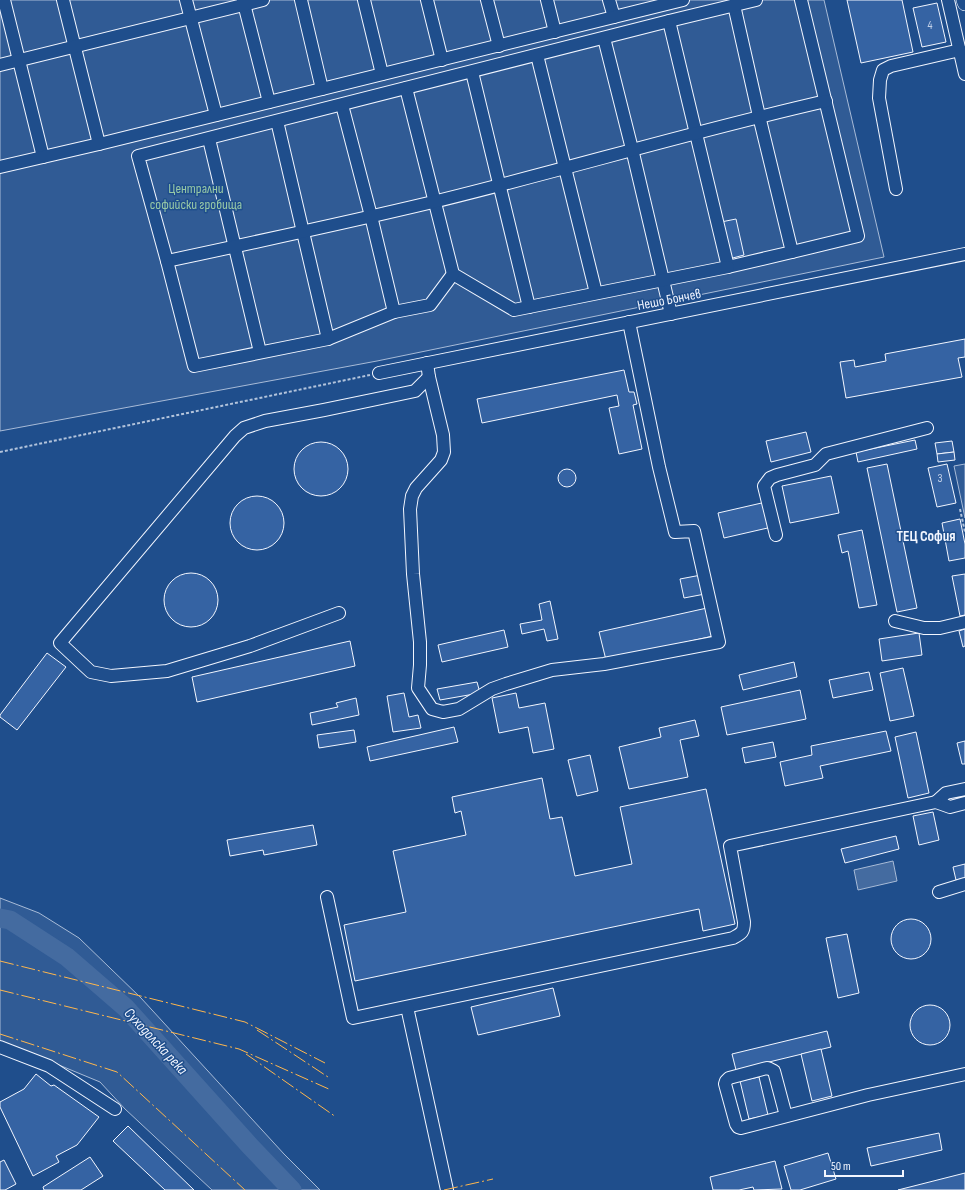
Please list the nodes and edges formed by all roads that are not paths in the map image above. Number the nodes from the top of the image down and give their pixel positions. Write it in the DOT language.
graph roads {
  1 [pos="4,0"];
  2 [pos="63,0"];
  3 [pos="186,0"];
  4 [pos="263,0"];
  5 [pos="301,0"];
  6 [pos="364,0"];
  7 [pos="427,0"];
  8 [pos="487,0"];
  9 [pos="547,0"];
  10 [pos="609,0"];
  11 [pos="756,0"];
  12 [pos="801,0"];
  13 [pos="948,0"];
  14 [pos="964,0"];
  15 [pos="677,1"];
  16 [pos="244,2"];
  17 [pos="965,3"];
  18 [pos="734,5"];
  19 [pos="614,17"];
  20 [pos="191,18"];
  21 [pos="669,21"];
  22 [pos="555,32"];
  23 [pos="604,38"];
  24 [pos="499,46"];
  25 [pos="75,47"];
  26 [pos="960,50"];
  27 [pos="537,55"];
  28 [pos="19,60"];
  29 [pos="442,60"];
  30 [pos="0,65"];
  31 [pos="472,72"];
  32 [pos="382,74"];
  33 [pos="965,74"];
  34 [pos="406,88"];
  35 [pos="322,89"];
  36 [pos="826,101"];
  37 [pos="269,102"];
  38 [pos="342,105"];
  39 [pos="216,115"];
  40 [pos="759,116"];
  41 [pos="277,121"];
  42 [pos="696,133"];
  43 [pos="209,139"];
  44 [pos="99,144"];
  45 [pos="632,149"];
  46 [pos="43,157"];
  47 [pos="0,167"];
  48 [pos="565,167"];
  49 [pos="499,184"];
  50 [pos="896,189"];
  51 [pos="434,201"];
  52 [pos="371,216"];
  53 [pos="303,232"];
  54 [pos="234,247"];
  55 [pos="792,252"];
  56 [pos="965,254"];
  57 [pos="167,261"];
  58 [pos="728,267"];
  59 [pos="453,274"];
  60 [pos="663,281"];
  61 [pos="596,293"];
  62 [pos="529,307"];
  63 [pos="394,312"];
  64 [pos="671,314"];
  65 [pos="629,322"];
  66 [pos="328,339"];
  67 [pos="260,352"];
  68 [pos="427,363"];
  69 [pos="379,373"];
  70 [pos="429,377"];
  71 [pos="927,428"];
  72 [pos="776,535"];
  73 [pos="339,613"];
  74 [pos="895,621"];
  75 [pos="965,622"];
  76 [pos="965,789"];
  77 [pos="936,802"];
  78 [pos="965,803"];
  79 [pos="965,884"];
  80 [pos="939,892"];
  81 [pos="327,897"];
  82 [pos="407,1007"];
  83 [pos="0,1047"];
  84 [pos="965,1074"];
  85 [pos="115,1109"];
  86 [pos="786,1116"];
  87 [pos="447,1190"];
  1 -- 28 [label="street"];
  2 -- 25 [label="street"];
  3 -- 20 [label="street"];
  4 -- 16 [label="street"];
  5 -- 35 [label="street"];
  6 -- 32 [label="street"];
  7 -- 29 [label="street"];
  8 -- 24 [label="street"];
  9 -- 22 [label="street"];
  10 -- 19 [label="street"];
  11 -- 18 [label="street"];
  12 -- 36 [label="street"];
  13 -- 26 [label="street"];
  14 -- 17 [label="main road"];
  15 -- 19 [label="street"];
  16 -- 20 [label="street"];
  16 -- 37 [label="street"];
  18 -- 21 [label="street"];
  18 -- 40 [label="street"];
  19 -- 22 [label="street"];
  20 -- 25 [label="street"];
  20 -- 39 [label="street"];
  21 -- 23 [label="street"];
  21 -- 42 [label="street"];
  22 -- 24 [label="street"];
  23 -- 27 [label="street"];
  23 -- 45 [label="street"];
  24 -- 29 [label="street"];
  25 -- 28 [label="street"];
  25 -- 44 [label="street"];
  26 -- 33 [label="street"];
  26 -- 50 [label="street"];
  27 -- 31 [label="street"];
  27 -- 48 [label="street"];
  28 -- 30 [label="street"];
  28 -- 46 [label="street"];
  29 -- 32 [label="street"];
  31 -- 34 [label="street"];
  31 -- 49 [label="street"];
  32 -- 35 [label="street"];
  34 -- 38 [label="street"];
  34 -- 51 [label="street"];
  35 -- 37 [label="street"];
  36 -- 40 [label="street"];
  36 -- 55 [label="street"];
  37 -- 39 [label="street"];
  38 -- 41 [label="street"];
  38 -- 52 [label="street"];
  39 -- 44 [label="street"];
  40 -- 42 [label="street"];
  40 -- 55 [label="street"];
  41 -- 43 [label="street"];
  41 -- 53 [label="street"];
  42 -- 45 [label="street"];
  42 -- 58 [label="street"];
  43 -- 54 [label="street"];
  43 -- 57 [label="street"];
  44 -- 46 [label="street"];
  45 -- 48 [label="street"];
  45 -- 60 [label="street"];
  46 -- 47 [label="street"];
  48 -- 49 [label="street"];
  48 -- 61 [label="street"];
  49 -- 51 [label="street"];
  49 -- 62 [label="street"];
  51 -- 52 [label="street"];
  51 -- 59 [label="street"];
  52 -- 53 [label="street"];
  52 -- 63 [label="street"];
  53 -- 54 [label="street"];
  53 -- 66 [label="street"];
  54 -- 57 [label="street"];
  54 -- 67 [label="street"];
  55 -- 58 [label="street"];
  56 -- 64 [label="street, Нешо Бончев"];
  57 -- 67 [label="street"];
  58 -- 60 [label="street"];
  59 -- 62 [label="street"];
  59 -- 63 [label="street"];
  60 -- 61 [label="street"];
  60 -- 64 [label="street"];
  61 -- 62 [label="street"];
  63 -- 66 [label="street"];
  64 -- 65 [label="street, Нешо Бончев"];
  65 -- 68 [label="street, Нешо Бончев"];
  65 -- 70 [label="street"];
  66 -- 67 [label="street"];
  68 -- 69 [label="street, Нешо Бончев"];
  68 -- 70 [label="street"];
  70 -- 73 [label="street"];
  71 -- 72 [label="street"];
  74 -- 75 [label="street"];
  76 -- 77 [label="street"];
  77 -- 78 [label="street"];
  77 -- 82 [label="street"];
  79 -- 80 [label="street"];
  81 -- 82 [label="street"];
  82 -- 87 [label="street"];
  83 -- 85 [label="street"];
  84 -- 86 [label="street"];
  86 -- 86 [label="street"];
}
